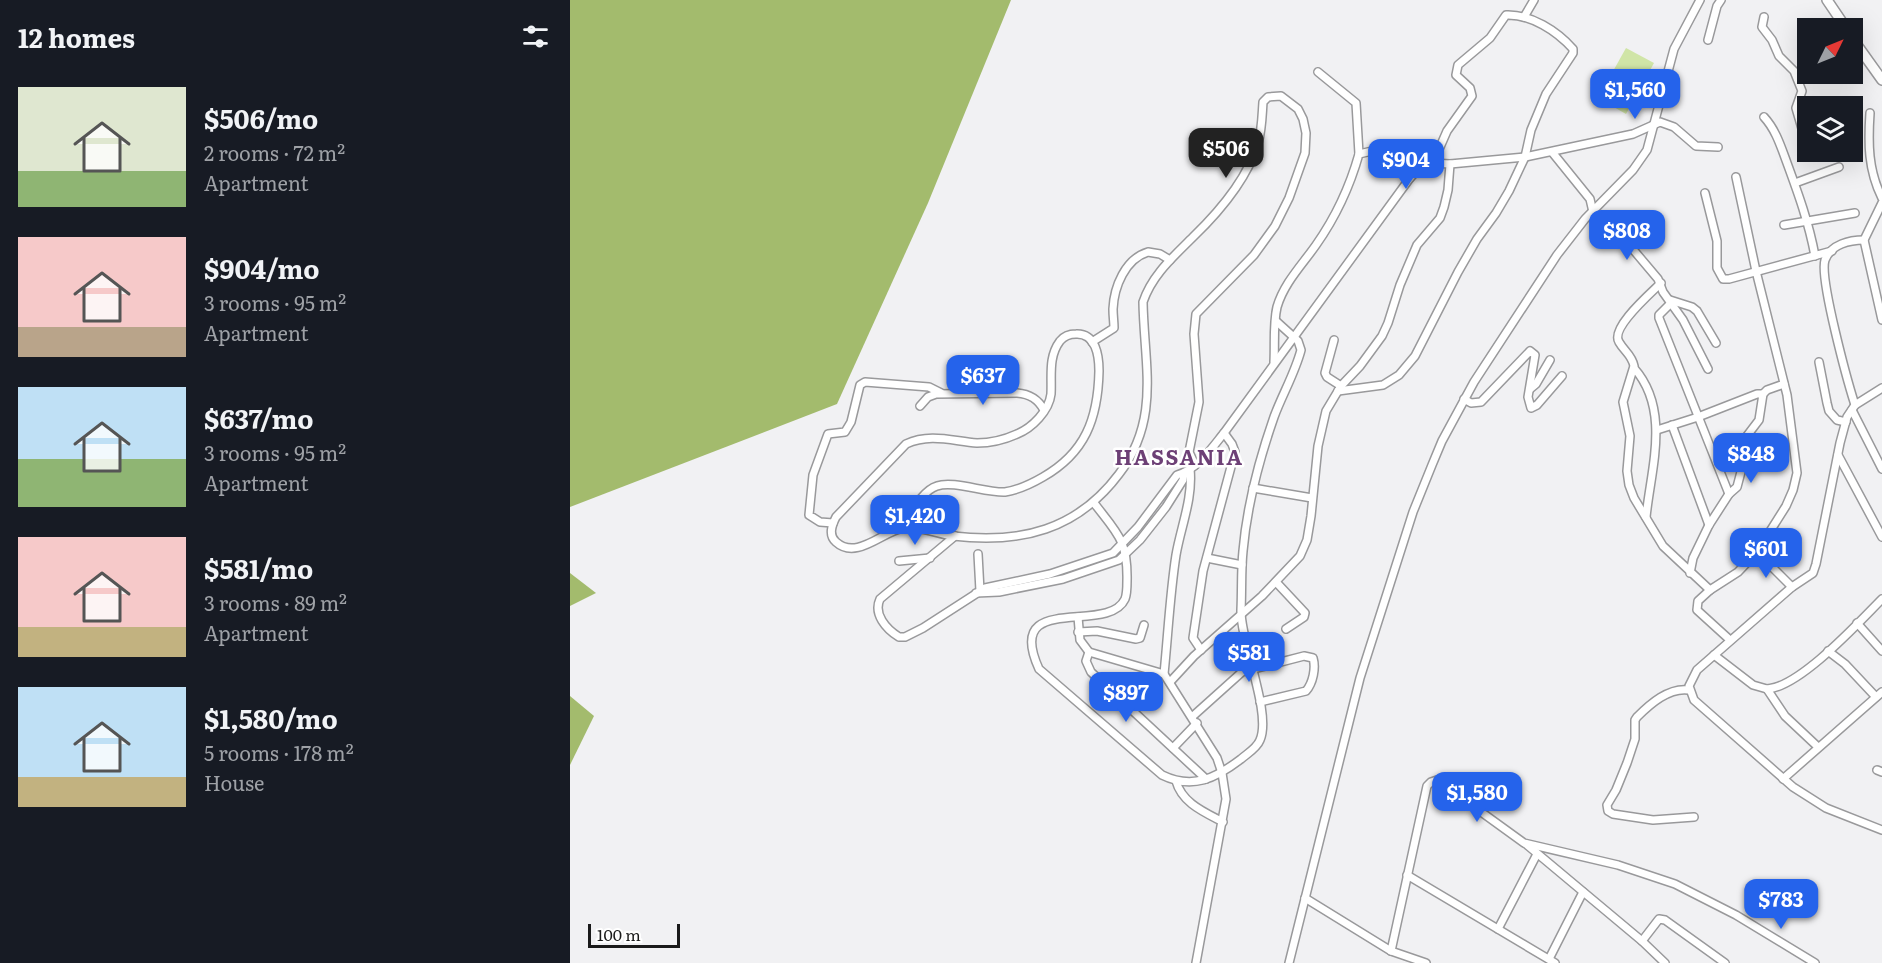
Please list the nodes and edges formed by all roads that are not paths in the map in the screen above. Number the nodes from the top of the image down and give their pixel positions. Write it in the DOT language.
graph roads {
  1 [pos="1534,0"];
  2 [pos="1700,0"];
  3 [pos="1721,0"];
  4 [pos="1827,0"];
  5 [pos="1524,17"];
  6 [pos="1764,17"];
  7 [pos="1839,18"];
  8 [pos="1708,40"];
  9 [pos="1863,53"];
  10 [pos="1318,72"];
  11 [pos="1882,80"];
  12 [pos="1800,96"];
  13 [pos="1870,113"];
  14 [pos="1764,117"];
  15 [pos="1655,124"];
  16 [pos="1718,147"];
  17 [pos="1549,152"];
  18 [pos="1359,154"];
  19 [pos="1403,154"];
  20 [pos="1525,157"];
  21 [pos="1430,162"];
  22 [pos="1450,164"];
  23 [pos="1839,167"];
  24 [pos="1736,177"];
  25 [pos="1410,178"];
  26 [pos="1794,183"];
  27 [pos="1705,193"];
  28 [pos="1882,198"];
  29 [pos="1882,203"];
  30 [pos="1593,212"];
  31 [pos="1855,213"];
  32 [pos="1808,221"];
  33 [pos="1784,225"];
  34 [pos="1864,240"];
  35 [pos="1832,251"];
  36 [pos="1815,256"];
  37 [pos="1170,260"];
  38 [pos="1756,271"];
  39 [pos="1661,283"];
  40 [pos="1670,301"];
  41 [pos="1882,320"];
  42 [pos="1275,321"];
  43 [pos="1294,338"];
  44 [pos="1334,340"];
  45 [pos="1092,342"];
  46 [pos="1716,343"];
  47 [pos="1550,360"];
  48 [pos="1274,362"];
  49 [pos="1819,362"];
  50 [pos="1635,368"];
  51 [pos="1708,369"];
  52 [pos="1562,376"];
  53 [pos="1784,384"];
  54 [pos="1339,388"];
  55 [pos="1882,388"];
  56 [pos="1530,389"];
  57 [pos="941,393"];
  58 [pos="1763,394"];
  59 [pos="1464,399"];
  60 [pos="920,406"];
  61 [pos="1854,407"];
  62 [pos="1044,410"];
  63 [pos="1698,417"];
  64 [pos="1846,422"];
  65 [pos="1672,425"];
  66 [pos="1657,430"];
  67 [pos="1224,433"];
  68 [pos="1838,455"];
  69 [pos="1190,469"];
  70 [pos="1882,469"];
  71 [pos="1253,489"];
  72 [pos="1729,494"];
  73 [pos="1312,498"];
  74 [pos="1094,503"];
  75 [pos="1646,517"];
  76 [pos="833,523"];
  77 [pos="1709,525"];
  78 [pos="903,528"];
  79 [pos="955,536"];
  80 [pos="1882,537"];
  81 [pos="1123,543"];
  82 [pos="1757,552"];
  83 [pos="978,554"];
  84 [pos="1127,555"];
  85 [pos="930,558"];
  86 [pos="1207,558"];
  87 [pos="899,561"];
  88 [pos="1242,565"];
  89 [pos="1072,568"];
  90 [pos="1690,573"];
  91 [pos="1075,576"];
  92 [pos="1035,581"];
  93 [pos="1276,582"];
  94 [pos="1792,588"];
  95 [pos="1710,590"];
  96 [pos="978,592"];
  97 [pos="1882,600"];
  98 [pos="1241,614"];
  99 [pos="1078,617"];
  100 [pos="1857,623"];
  101 [pos="1144,625"];
  102 [pos="1286,629"];
  103 [pos="1078,632"];
  104 [pos="1730,640"];
  105 [pos="1201,650"];
  106 [pos="1828,651"];
  107 [pos="1882,651"];
  108 [pos="1089,652"];
  109 [pos="1714,655"];
  110 [pos="1253,670"];
  111 [pos="1164,674"];
  112 [pos="1170,682"];
  113 [pos="1767,689"];
  114 [pos="1689,690"];
  115 [pos="1879,695"];
  116 [pos="1260,702"];
  117 [pos="1195,720"];
  118 [pos="1818,747"];
  119 [pos="1173,748"];
  120 [pos="1222,773"];
  121 [pos="1206,779"];
  122 [pos="1782,779"];
  123 [pos="1176,781"];
  124 [pos="1694,817"];
  125 [pos="1223,822"];
  126 [pos="1882,830"];
  127 [pos="1524,843"];
  128 [pos="1538,854"];
  129 [pos="1407,875"];
  130 [pos="1583,892"];
  131 [pos="1305,898"];
  132 [pos="1498,928"];
  133 [pos="1642,941"];
  134 [pos="1391,951"];
  135 [pos="1552,961"];
  136 [pos="1196,963"];
  137 [pos="1289,963"];
  138 [pos="1426,963"];
  139 [pos="1665,963"];
  140 [pos="1725,963"];
  141 [pos="1815,963"];
  1 -- 5 [label="street"];
  2 -- 15 [label="street"];
  3 -- 8 [label="street"];
  4 -- 7 [label="main road"];
  5 -- 20 [label="street"];
  5 -- 21 [label="street"];
  6 -- 12 [label="street"];
  9 -- 11 [label="main road"];
  10 -- 18 [label="street"];
  13 -- 28 [label="street"];
  14 -- 26 [label="street"];
  15 -- 16 [label="street"];
  15 -- 17 [label="street"];
  15 -- 30 [label="street"];
  17 -- 20 [label="street"];
  17 -- 30 [label="street"];
  18 -- 19 [label="street"];
  18 -- 42 [label="street"];
  19 -- 21 [label="street"];
  19 -- 25 [label="street"];
  20 -- 22 [label="street"];
  20 -- 54 [label="street"];
  21 -- 22 [label="street"];
  21 -- 25 [label="street"];
  22 -- 54 [label="street"];
  23 -- 26 [label="street"];
  24 -- 38 [label="street"];
  25 -- 43 [label="street"];
  26 -- 32 [label="street"];
  27 -- 38 [label="street"];
  29 -- 34 [label="street"];
  30 -- 39 [label="street"];
  30 -- 59 [label="street"];
  31 -- 32 [label="street"];
  32 -- 33 [label="street"];
  32 -- 36 [label="street"];
  34 -- 35 [label="street"];
  34 -- 41 [label="street"];
  35 -- 36 [label="street"];
  35 -- 61 [label="street"];
  36 -- 38 [label="street"];
  37 -- 45 [label="street"];
  37 -- 69 [label="street"];
  37 -- 74 [label="street"];
  38 -- 53 [label="street"];
  39 -- 40 [label="street"];
  39 -- 50 [label="street"];
  40 -- 46 [label="street"];
  40 -- 51 [label="street"];
  40 -- 63 [label="street"];
  42 -- 43 [label="street"];
  42 -- 48 [label="street"];
  43 -- 48 [label="street"];
  43 -- 71 [label="street"];
  44 -- 54 [label="street"];
  45 -- 62 [label="street"];
  45 -- 78 [label="street"];
  47 -- 56 [label="street"];
  48 -- 67 [label="street"];
  49 -- 64 [label="street"];
  50 -- 66 [label="street"];
  50 -- 75 [label="street"];
  52 -- 56 [label="street"];
  53 -- 58 [label="street"];
  53 -- 82 [label="street"];
  54 -- 73 [label="street"];
  55 -- 61 [label="street"];
  56 -- 59 [label="street"];
  57 -- 60 [label="street"];
  57 -- 62 [label="street"];
  57 -- 76 [label="street"];
  58 -- 63 [label="street"];
  58 -- 72 [label="street"];
  59 -- 131 [label="street"];
  61 -- 64 [label="street"];
  61 -- 70 [label="street"];
  62 -- 76 [label="street"];
  63 -- 65 [label="street"];
  63 -- 72 [label="street"];
  64 -- 68 [label="street"];
  65 -- 66 [label="street"];
  65 -- 77 [label="street"];
  66 -- 75 [label="street"];
  67 -- 69 [label="street"];
  67 -- 86 [label="street"];
  68 -- 80 [label="street"];
  68 -- 94 [label="street"];
  69 -- 81 [label="street"];
  69 -- 84 [label="street"];
  69 -- 111 [label="street"];
  71 -- 73 [label="street"];
  71 -- 88 [label="street"];
  72 -- 77 [label="street"];
  73 -- 93 [label="street"];
  74 -- 79 [label="street"];
  74 -- 81 [label="street"];
  75 -- 90 [label="street"];
  76 -- 78 [label="street"];
  77 -- 90 [label="street"];
  78 -- 79 [label="street"];
  79 -- 85 [label="street"];
  81 -- 84 [label="street"];
  81 -- 89 [label="street"];
  82 -- 94 [label="street"];
  82 -- 95 [label="street"];
  83 -- 96 [label="street"];
  84 -- 91 [label="street"];
  84 -- 99 [label="street"];
  85 -- 87 [label="street"];
  85 -- 96 [label="street"];
  86 -- 88 [label="street"];
  86 -- 105 [label="street"];
  88 -- 98 [label="street"];
  89 -- 91 [label="street"];
  89 -- 92 [label="street"];
  90 -- 95 [label="street"];
  91 -- 92 [label="street"];
  92 -- 96 [label="street"];
  93 -- 98 [label="street"];
  93 -- 102 [label="street"];
  94 -- 104 [label="street"];
  95 -- 104 [label="street"];
  97 -- 100 [label="street"];
  98 -- 105 [label="street"];
  98 -- 110 [label="street"];
  99 -- 103 [label="street"];
  99 -- 123 [label="street"];
  100 -- 106 [label="street"];
  100 -- 107 [label="street"];
  101 -- 103 [label="street"];
  103 -- 108 [label="street"];
  104 -- 109 [label="street"];
  105 -- 112 [label="street"];
  106 -- 113 [label="street"];
  106 -- 115 [label="street"];
  108 -- 111 [label="street"];
  108 -- 119 [label="street"];
  109 -- 113 [label="street"];
  109 -- 114 [label="street"];
  110 -- 116 [label="street"];
  110 -- 116 [label="street"];
  110 -- 117 [label="street"];
  111 -- 112 [label="street"];
  112 -- 117 [label="street"];
  113 -- 118 [label="street"];
  114 -- 122 [label="street"];
  114 -- 124 [label="street"];
  115 -- 118 [label="street"];
  116 -- 120 [label="street"];
  117 -- 119 [label="street"];
  117 -- 120 [label="street"];
  118 -- 122 [label="street"];
  119 -- 121 [label="street"];
  120 -- 121 [label="street"];
  120 -- 125 [label="street"];
  121 -- 123 [label="street"];
  122 -- 126 [label="street"];
  123 -- 125 [label="street"];
  125 -- 136 [label="street"];
  127 -- 128 [label="street"];
  127 -- 129 [label="street"];
  127 -- 141 [label="street"];
  128 -- 130 [label="street"];
  128 -- 132 [label="street"];
  129 -- 132 [label="street"];
  129 -- 134 [label="street"];
  130 -- 133 [label="street"];
  130 -- 135 [label="street"];
  131 -- 134 [label="street"];
  131 -- 137 [label="street"];
  132 -- 135 [label="street"];
  133 -- 139 [label="street"];
  133 -- 140 [label="street"];
  134 -- 138 [label="street"];
}
